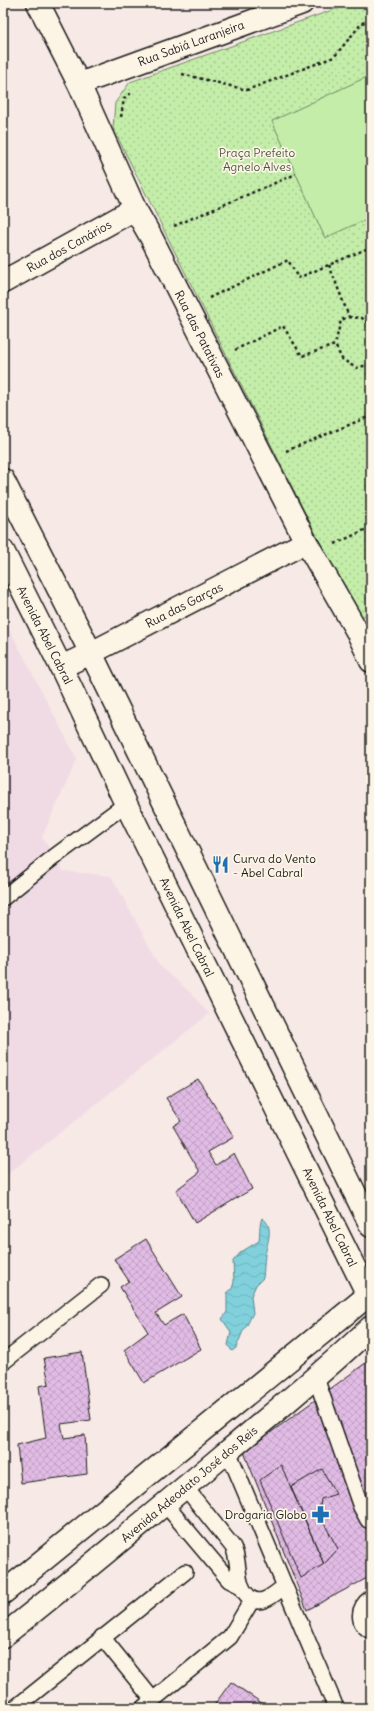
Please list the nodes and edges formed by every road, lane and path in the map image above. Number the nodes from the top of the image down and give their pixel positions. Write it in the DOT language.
graph roads {
  1 [pos="38,3"];
  2 [pos="302,3"];
  3 [pos="371,20"];
  4 [pos="180,73"];
  5 [pos="80,84"];
  6 [pos="136,89"];
  7 [pos="121,121"];
  8 [pos="296,174"];
  9 [pos="135,209"];
  10 [pos="170,228"];
  11 [pos="371,247"];
  12 [pos="330,265"];
  13 [pos="3,282"];
  14 [pos="206,299"];
  15 [pos="349,317"];
  16 [pos="371,324"];
  17 [pos="335,345"];
  18 [pos="233,351"];
  19 [pos="371,363"];
  20 [pos="371,423"];
  21 [pos="284,452"];
  22 [pos="3,480"];
  23 [pos="9,507"];
  24 [pos="306,542"];
  25 [pos="3,552"];
  26 [pos="364,630"];
  27 [pos="91,653"];
  28 [pos="371,661"];
  29 [pos="61,666"];
  30 [pos="126,804"];
  31 [pos="3,898"];
  32 [pos="371,1226"];
  33 [pos="101,1285"];
  34 [pos="370,1297"];
  35 [pos="371,1328"];
  36 [pos="3,1362"];
  37 [pos="316,1378"];
  38 [pos="228,1451"];
  39 [pos="185,1487"];
  40 [pos="165,1504"];
  41 [pos="371,1522"];
  42 [pos="29,1572"];
  43 [pos="185,1572"];
  44 [pos="241,1586"];
  45 [pos="285,1586"];
  46 [pos="3,1593"];
  47 [pos="371,1598"];
  48 [pos="50,1599"];
  49 [pos="252,1600"];
  50 [pos="371,1631"];
  51 [pos="3,1636"];
  52 [pos="102,1637"];
  53 [pos="148,1704"];
  54 [pos="15,1708"];
  55 [pos="336,1708"];
  1 -- 5 [label="main road, Rua das Patativas"];
  2 -- 5 [label="main road, Rua Sabiá Laranjeira"];
  3 -- 4 [label="path"];
  5 -- 9 [label="main road, Rua das Patativas"];
  6 -- 7 [label="path"];
  8 -- 10 [label="path"];
  9 -- 13 [label="main road, Rua dos Canários"];
  9 -- 24 [label="main road, Rua das Patativas"];
  11 -- 12 [label="path"];
  12 -- 14 [label="path"];
  12 -- 15 [label="path"];
  15 -- 16 [label="path"];
  15 -- 17 [label="path"];
  17 -- 18 [label="path"];
  17 -- 19 [label="path"];
  20 -- 21 [label="path"];
  22 -- 23 [label="main road"];
  23 -- 27 [label="main road"];
  24 -- 26 [label="main road, Rua das Patativas"];
  24 -- 27 [label="main road, Rua das Garças"];
  25 -- 29 [label="main road, Avenida Abel Cabral"];
  26 -- 28 [label="main road, Rua das Patativas"];
  27 -- 29 [label="main road, Rua das Garças"];
  27 -- 32 [label="main road"];
  29 -- 30 [label="main road, Avenida Abel Cabral"];
  30 -- 31 [label="lane"];
  30 -- 34 [label="main road, Avenida Abel Cabral"];
  33 -- 36 [label="lane"];
  34 -- 42 [label="main road"];
  35 -- 37 [label="main road, Avenida Adeodato José dos Reis"];
  37 -- 38 [label="main road, Avenida Adeodato José dos Reis"];
  37 -- 41 [label="lane"];
  38 -- 39 [label="main road, Avenida Adeodato José dos Reis"];
  38 -- 45 [label="lane"];
  39 -- 40 [label="main road, Avenida Adeodato José dos Reis"];
  39 -- 44 [label="lane"];
  40 -- 44 [label="lane"];
  40 -- 48 [label="main road, Avenida Adeodato José dos Reis"];
  42 -- 46 [label="main road"];
  42 -- 48 [label="main road"];
  43 -- 52 [label="lane"];
  44 -- 49 [label="lane"];
  45 -- 49 [label="lane"];
  45 -- 55 [label="lane"];
  47 -- 50 [label="lane"];
  48 -- 51 [label="main road, Avenida Adeodato José dos Reis"];
  49 -- 53 [label="lane"];
  52 -- 53 [label="lane"];
  52 -- 54 [label="lane"];
}
